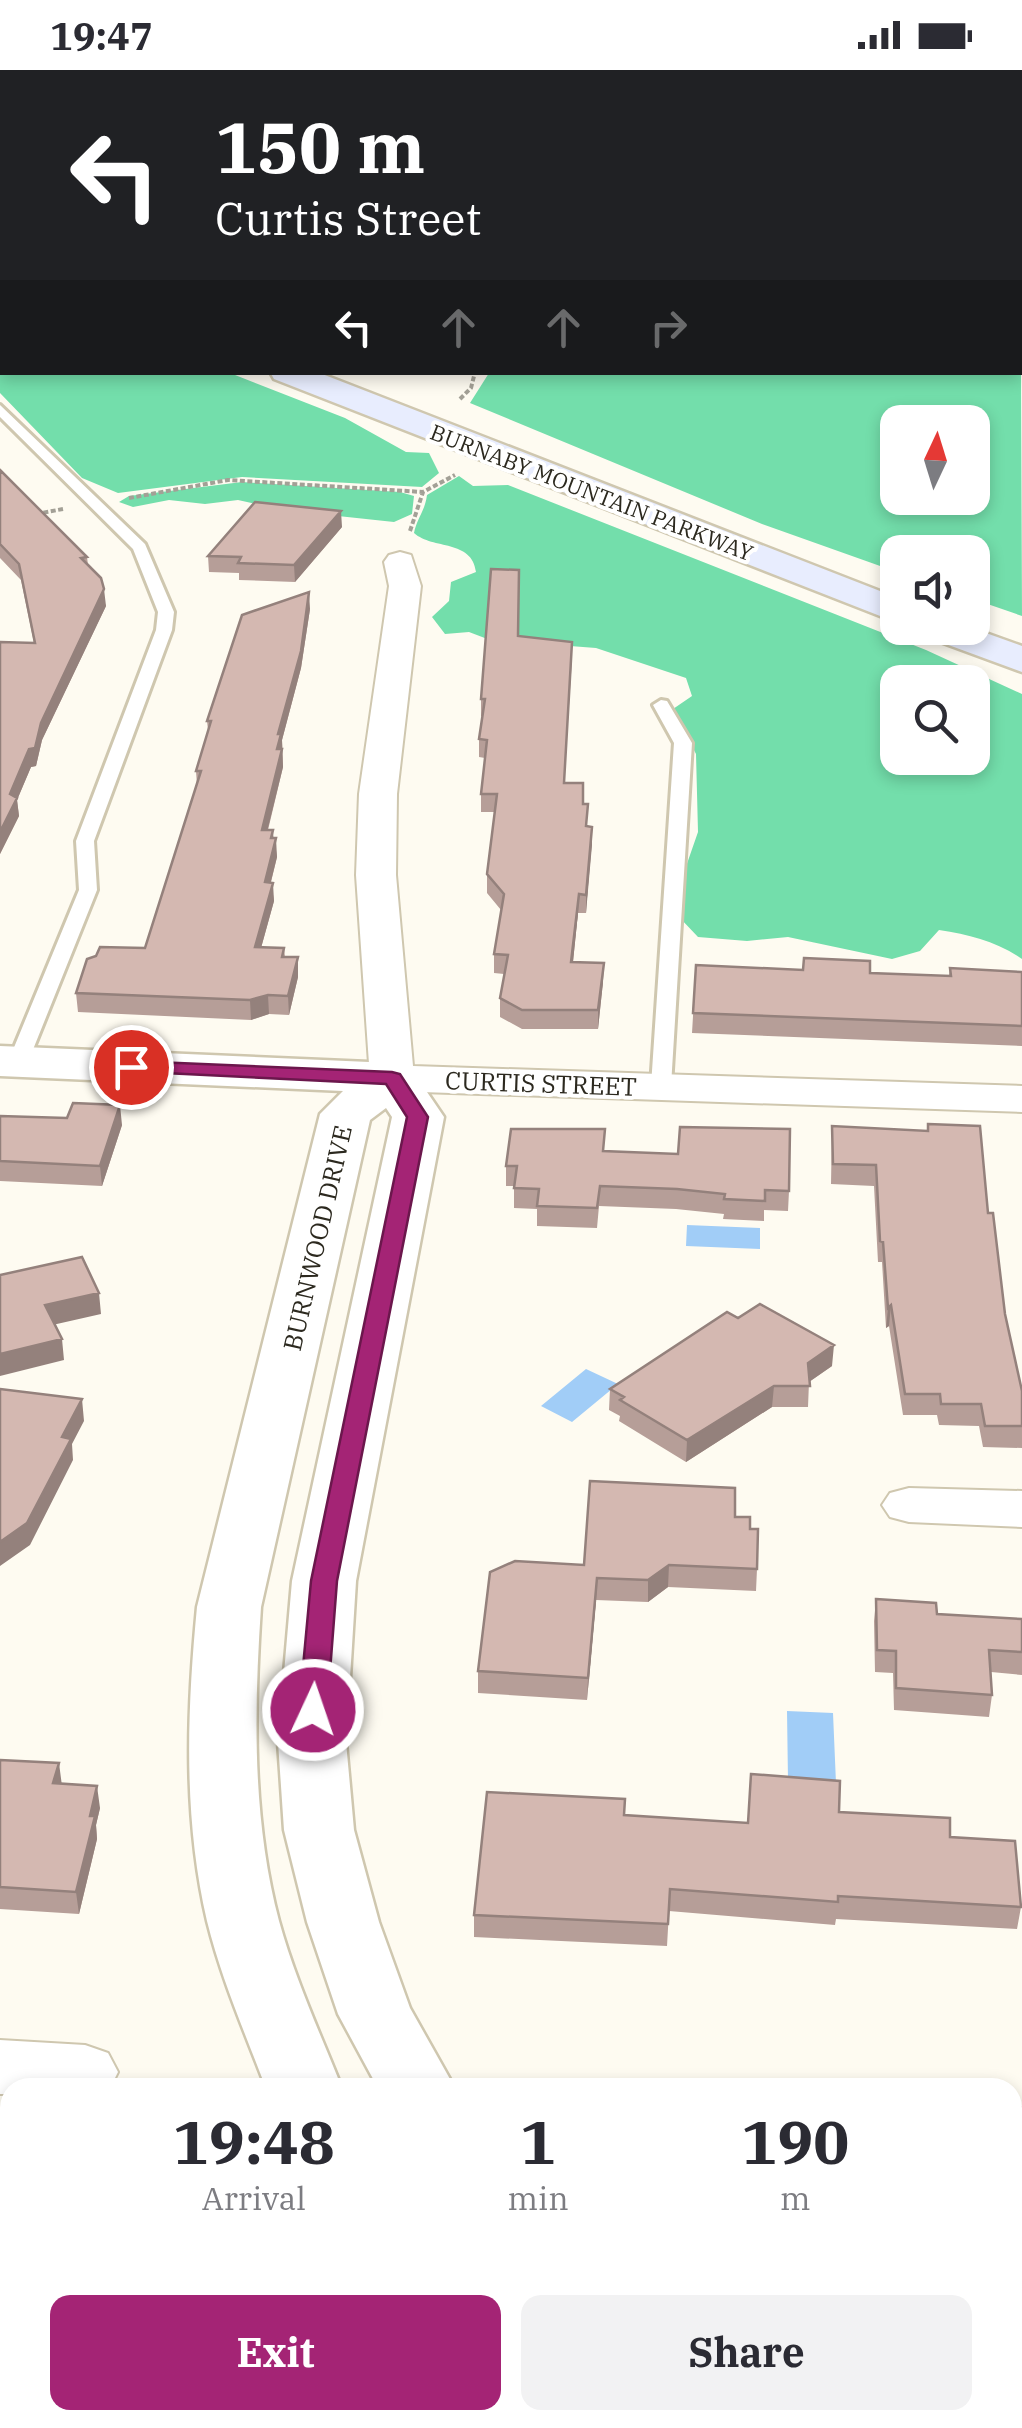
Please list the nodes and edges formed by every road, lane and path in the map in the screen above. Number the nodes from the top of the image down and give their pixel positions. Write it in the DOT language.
graph roads {
  1 [pos="294,375"];
  2 [pos="352,375"];
  3 [pos="474,375"];
  4 [pos="460,399"];
  5 [pos="0,409"];
  6 [pos="438,482"];
  7 [pos="423,492"];
  8 [pos="116,500"];
  9 [pos="96,503"];
  10 [pos="19,518"];
  11 [pos="403,552"];
  12 [pos="880,579"];
  13 [pos="880,605"];
  14 [pos="990,622"];
  15 [pos="1022,634"];
  16 [pos="983,645"];
  17 [pos="1022,660"];
  18 [pos="660,706"];
  19 [pos="9,1061"];
  20 [pos="392,1078"];
  21 [pos="660,1086"];
  22 [pos="1022,1099"];
  23 [pos="909,1506"];
  24 [pos="1022,1509"];
  25 [pos="0,2066"];
  26 [pos="85,2072"];
  27 [pos="300,2078"];
  28 [pos="411,2078"];
  1 -- 13 [label="main road, BURNABY MOUNTAIN PARKWAY"];
  2 -- 12 [label="main road, BURNABY MOUNTAIN PARKWAY"];
  3 -- 4 [label="path"];
  5 -- 9 [label="lane"];
  6 -- 7 [label="path"];
  7 -- 8 [label="path"];
  7 -- 11 [label="path"];
  9 -- 10 [label="path"];
  9 -- 19 [label="lane"];
  11 -- 20 [label="street"];
  14 -- 15 [label="main road"];
  16 -- 17 [label="main road"];
  18 -- 21 [label="lane"];
  19 -- 20 [label="street, CURTIS STREET"];
  20 -- 21 [label="street, CURTIS STREET"];
  20 -- 27 [label="street, BURNWOOD DRIVE"];
  20 -- 28 [label="street"];
  21 -- 22 [label="street, CURTIS STREET"];
  23 -- 24 [label="street"];
  25 -- 26 [label="street"];
}
